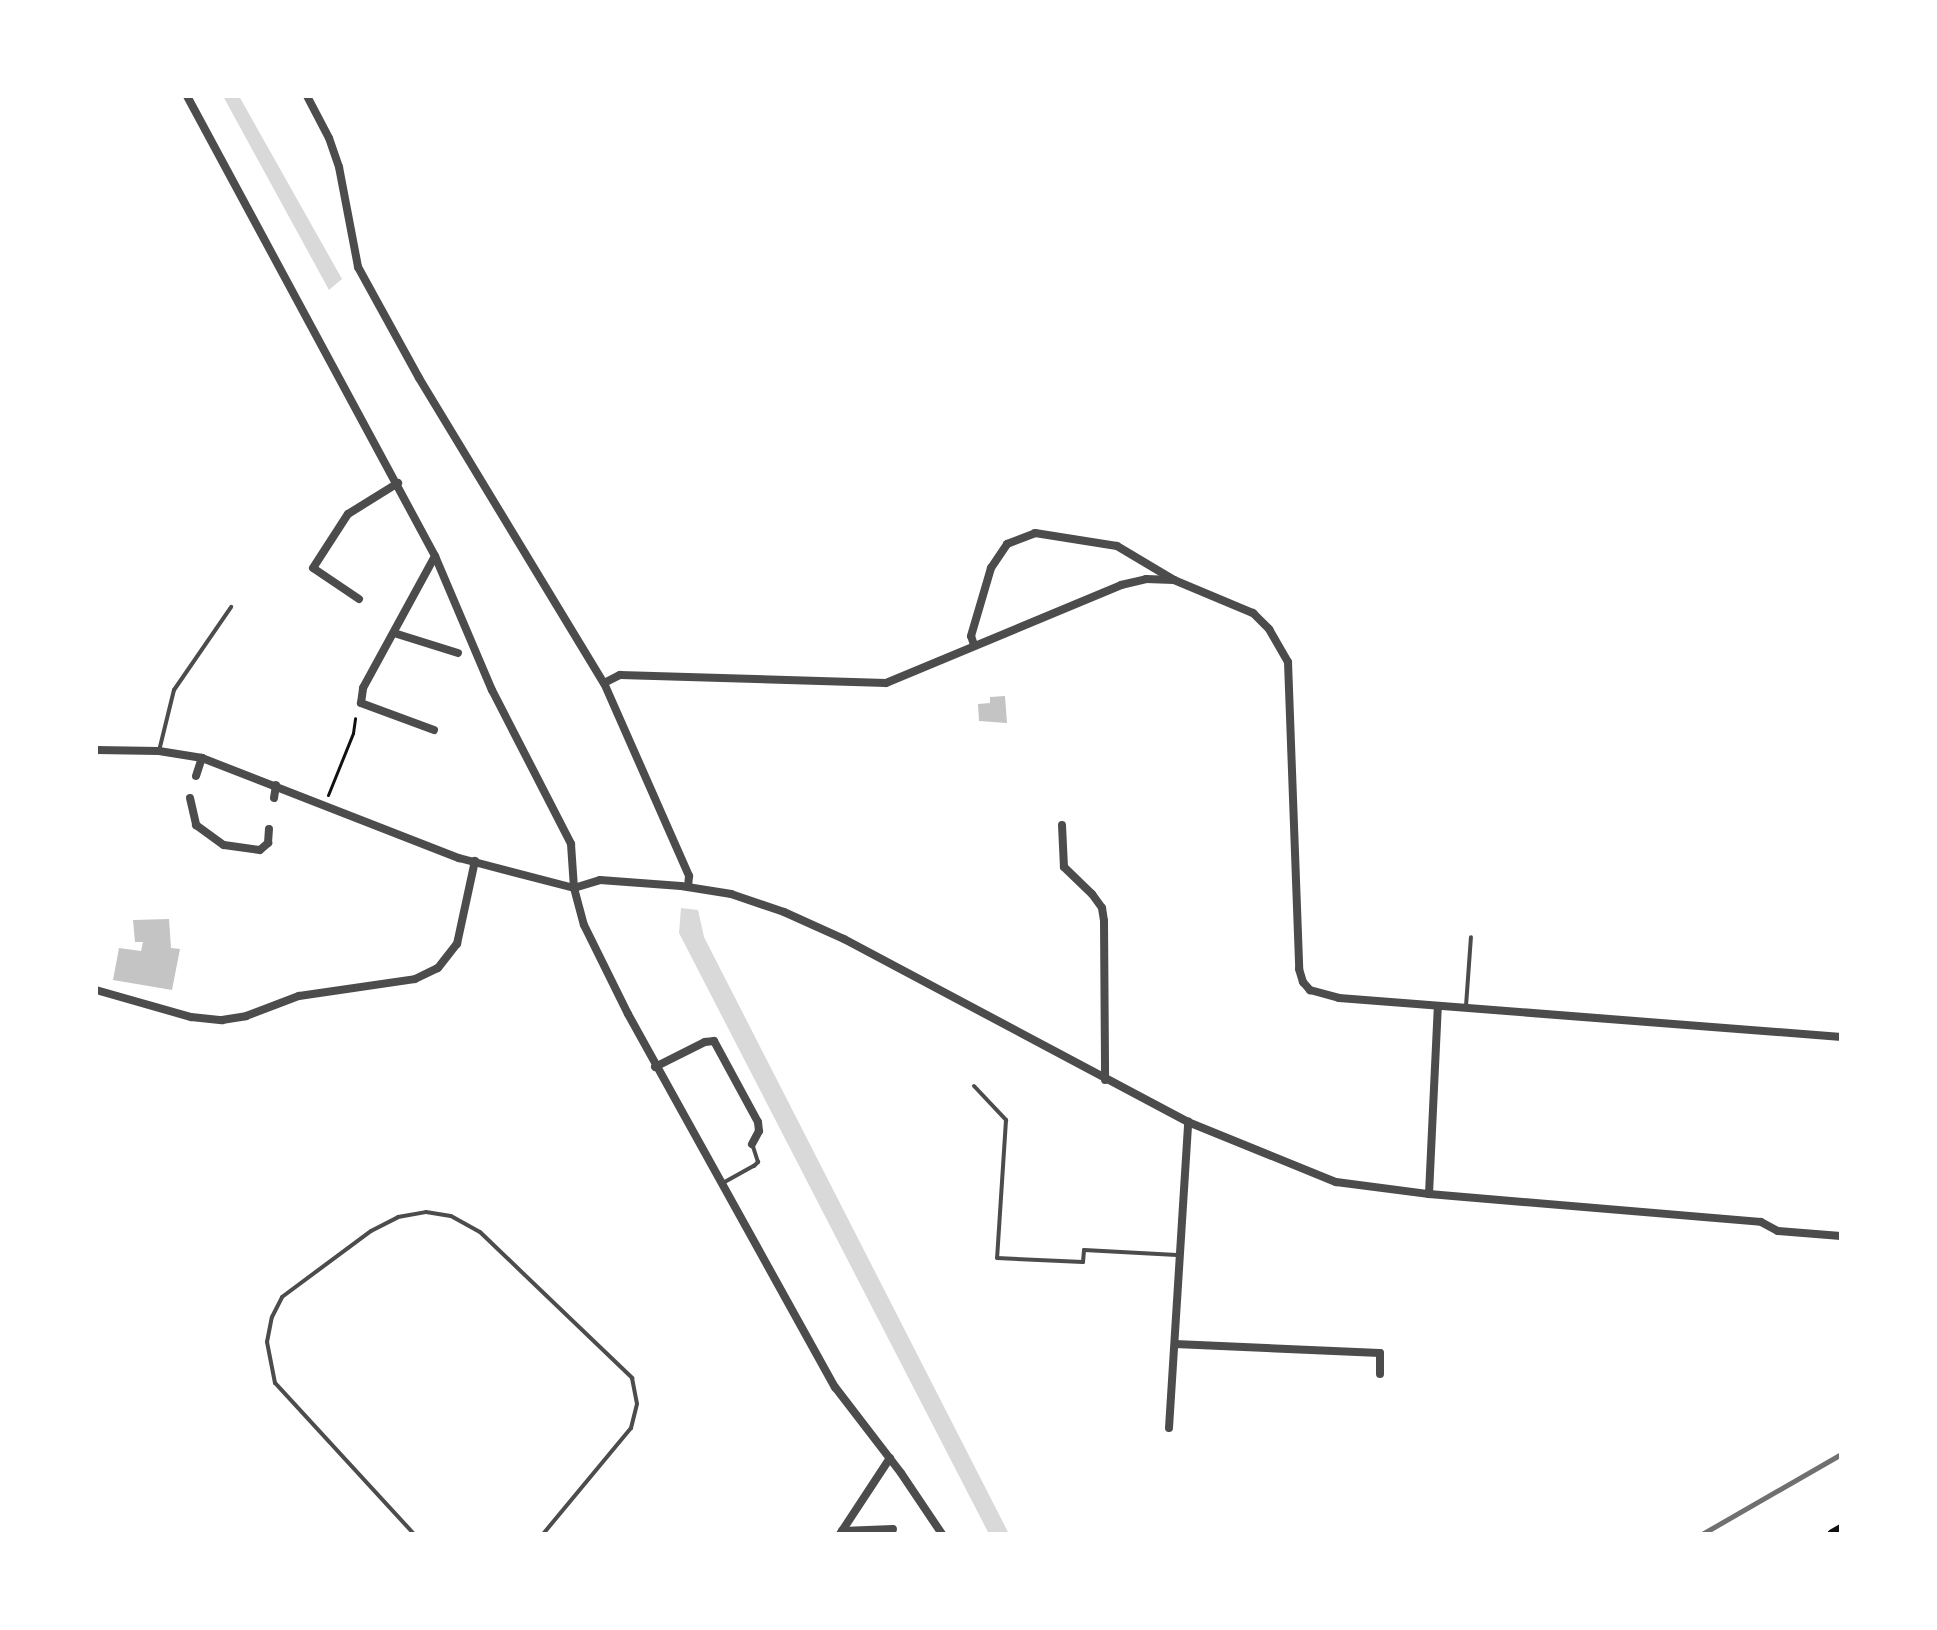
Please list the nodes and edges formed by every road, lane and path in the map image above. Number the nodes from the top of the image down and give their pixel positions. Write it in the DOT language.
graph roads {
  1 [pos="187,96"];
  2 [pos="307,96"];
  3 [pos="398,483"];
  4 [pos="435,556"];
  5 [pos="1174,580"];
  6 [pos="359,599"];
  7 [pos="231,607"];
  8 [pos="394,633"];
  9 [pos="974,645"];
  10 [pos="458,653"];
  11 [pos="604,683"];
  12 [pos="355,718"];
  13 [pos="434,730"];
  14 [pos="96,750"];
  15 [pos="159,751"];
  16 [pos="202,758"];
  17 [pos="196,776"];
  18 [pos="276,785"];
  19 [pos="190,798"];
  20 [pos="274,798"];
  21 [pos="324,806"];
  22 [pos="1062,825"];
  23 [pos="269,829"];
  24 [pos="475,861"];
  25 [pos="685,886"];
  26 [pos="574,888"];
  27 [pos="1471,937"];
  28 [pos="96,990"];
  29 [pos="1438,1006"];
  30 [pos="1465,1008"];
  31 [pos="1841,1037"];
  32 [pos="655,1067"];
  33 [pos="1105,1080"];
  34 [pos="974,1086"];
  35 [pos="1188,1122"];
  36 [pos="752,1144"];
  37 [pos="720,1185"];
  38 [pos="1429,1194"];
  39 [pos="1841,1236"];
  40 [pos="1180,1255"];
  41 [pos="1175,1344"];
  42 [pos="1380,1374"];
  43 [pos="1169,1428"];
  44 [pos="890,1458"];
  45 [pos="893,1529"];
  46 [pos="1841,1529"];
  47 [pos="841,1533"];
  48 [pos="414,1534"];
  49 [pos="543,1534"];
  50 [pos="942,1534"];
  51 [pos="1832,1534"];
  1 -- 3 [label="street"];
  2 -- 11 [label="street"];
  3 -- 4 [label="street"];
  3 -- 6 [label="street"];
  4 -- 8 [label="street"];
  4 -- 26 [label="street"];
  5 -- 9 [label="street"];
  5 -- 9 [label="street"];
  5 -- 29 [label="street"];
  7 -- 15 [label="lane"];
  8 -- 10 [label="street"];
  8 -- 13 [label="street"];
  9 -- 11 [label="street"];
  11 -- 25 [label="street"];
  12 -- 21 [label="path"];
  14 -- 15 [label="street"];
  15 -- 16 [label="street"];
  16 -- 17 [label="street"];
  16 -- 18 [label="street"];
  18 -- 20 [label="street"];
  18 -- 21 [label="street"];
  19 -- 23 [label="street"];
  21 -- 24 [label="street"];
  22 -- 33 [label="street"];
  24 -- 26 [label="street"];
  24 -- 28 [label="street"];
  25 -- 26 [label="street"];
  25 -- 33 [label="street"];
  26 -- 32 [label="street"];
  27 -- 30 [label="lane"];
  29 -- 30 [label="street"];
  29 -- 38 [label="street"];
  30 -- 31 [label="street"];
  32 -- 36 [label="street"];
  32 -- 37 [label="street"];
  33 -- 35 [label="street"];
  34 -- 40 [label="lane"];
  35 -- 38 [label="street"];
  35 -- 40 [label="street"];
  36 -- 37 [label="lane"];
  37 -- 44 [label="street"];
  38 -- 39 [label="street"];
  40 -- 41 [label="street"];
  41 -- 42 [label="street"];
  41 -- 43 [label="street"];
  44 -- 47 [label="street"];
  44 -- 50 [label="street"];
  45 -- 47 [label="street"];
  46 -- 51 [label="main road"];
  48 -- 49 [label="lane"];
}
